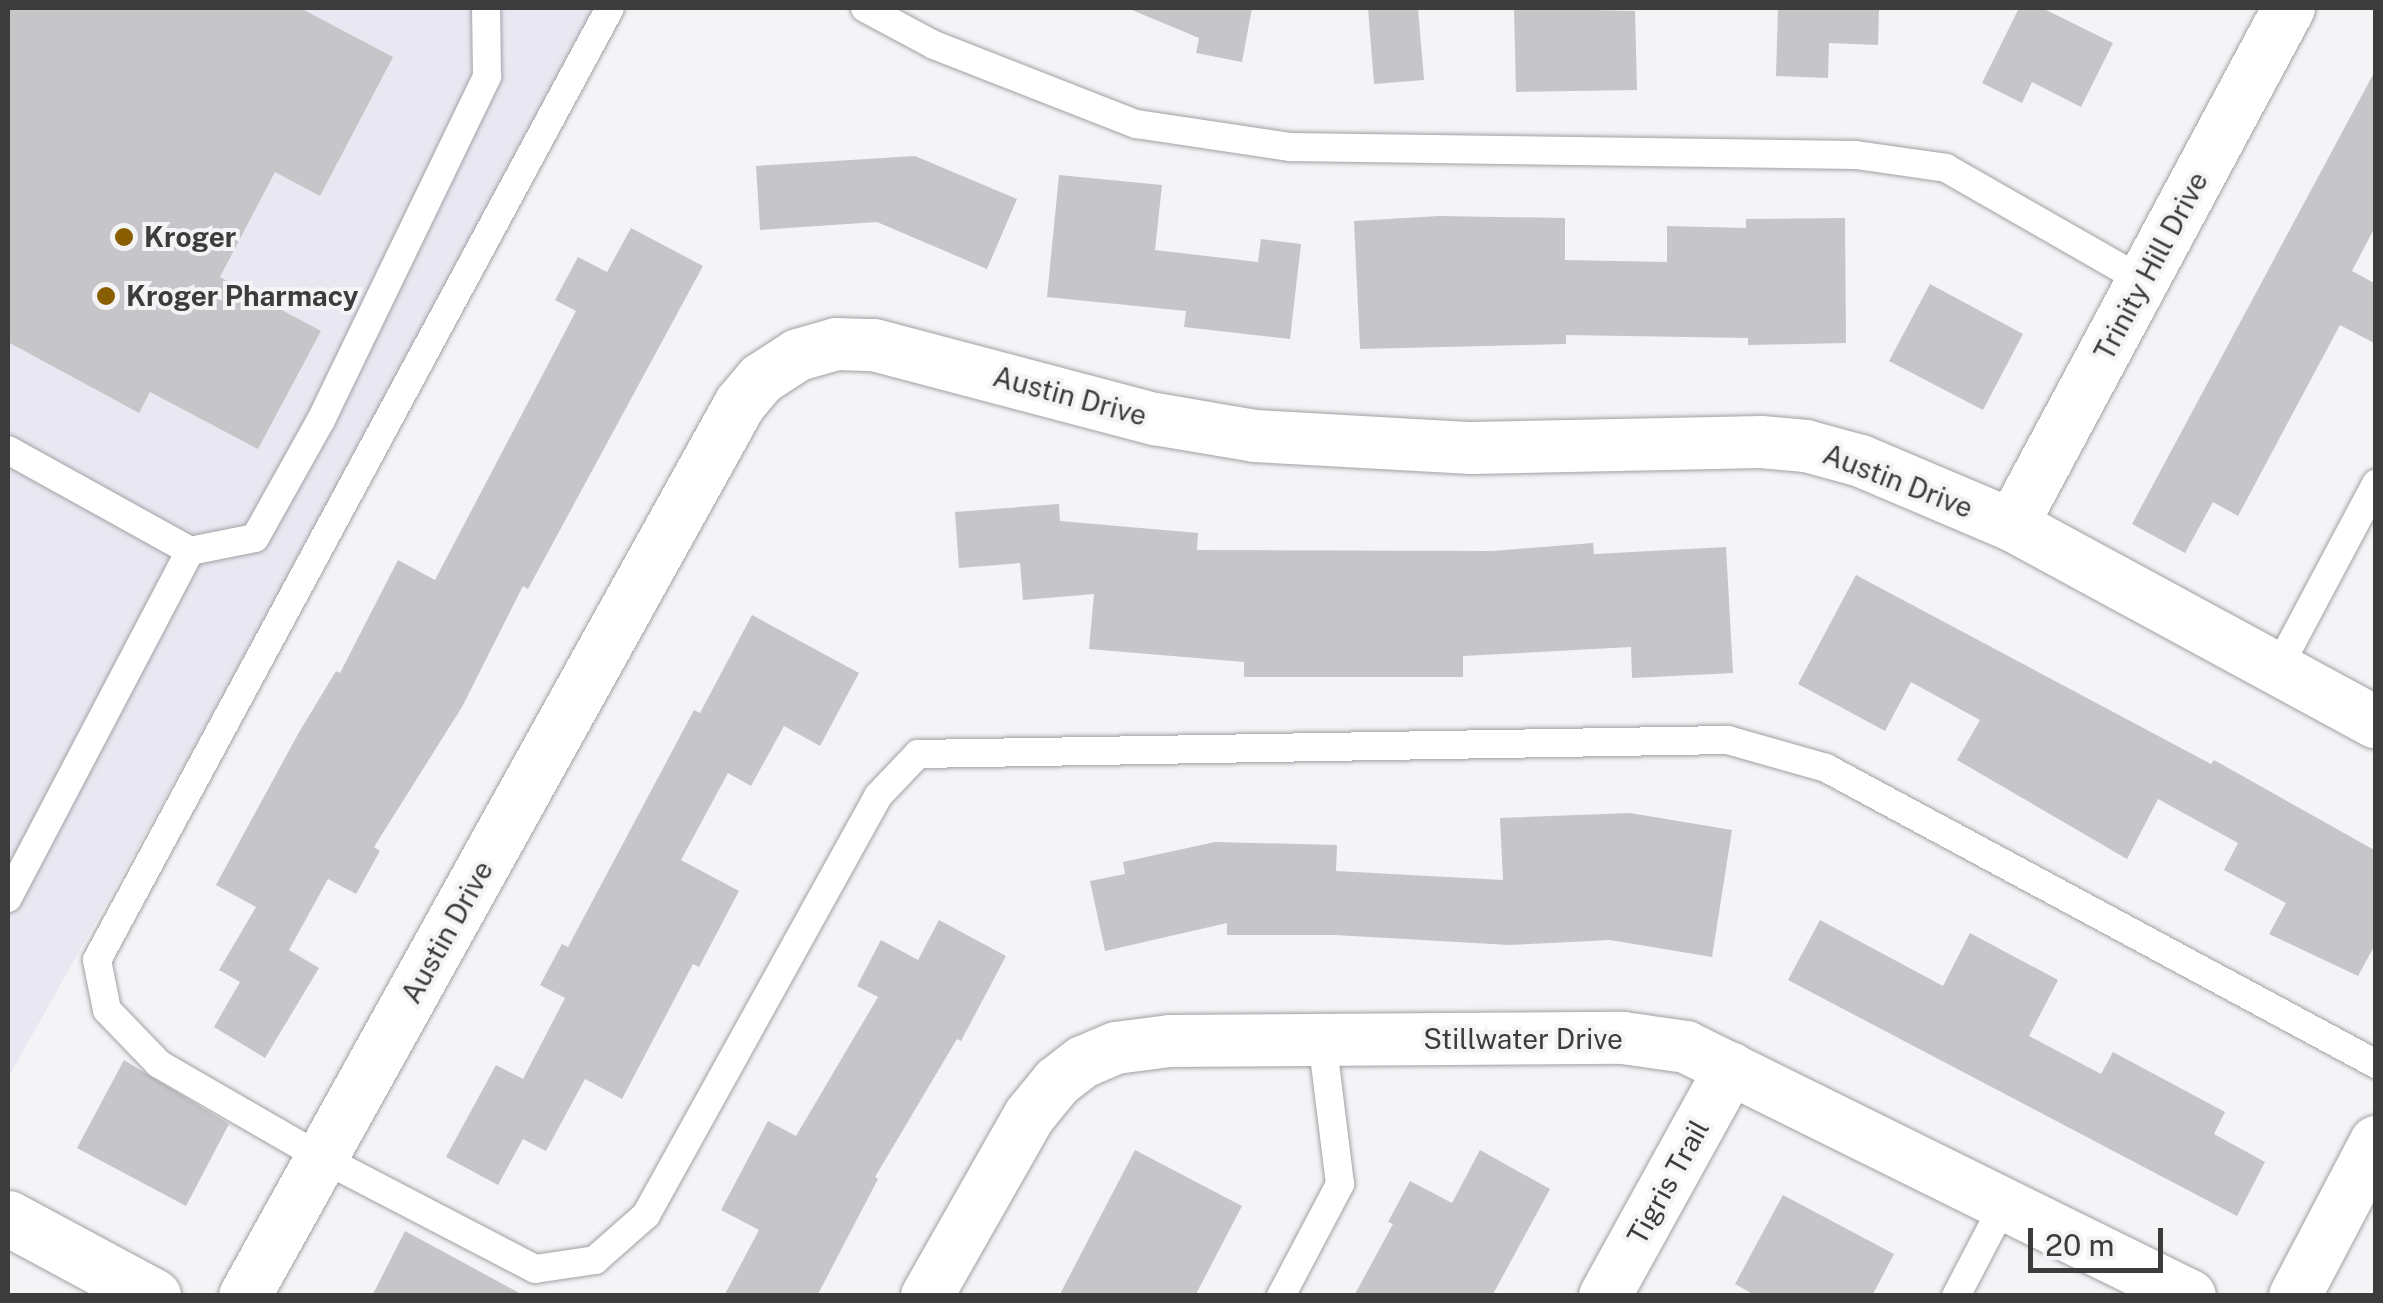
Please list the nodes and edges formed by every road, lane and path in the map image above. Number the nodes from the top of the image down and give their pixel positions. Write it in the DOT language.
graph roads {
  1 [pos="486,8"];
  2 [pos="610,8"];
  3 [pos="864,8"];
  4 [pos="2290,8"];
  5 [pos="2143,281"];
  6 [pos="8,450"];
  7 [pos="2376,484"];
  8 [pos="2012,526"];
  9 [pos="190,551"];
  10 [pos="2278,670"];
  11 [pos="2376,723"];
  12 [pos="8,898"];
  13 [pos="1322,1039"];
  14 [pos="2376,1064"];
  15 [pos="1731,1068"];
  16 [pos="2376,1142"];
  17 [pos="322,1158"];
  18 [pos="2004,1204"];
  19 [pos="8,1218"];
  20 [pos="153,1296"];
  21 [pos="245,1296"];
  22 [pos="927,1296"];
  23 [pos="1281,1296"];
  24 [pos="1606,1296"];
  25 [pos="1956,1296"];
  26 [pos="2190,1296"];
  27 [pos="2295,1296"];
  1 -- 9 [label="lane"];
  2 -- 17 [label="lane"];
  3 -- 5 [label="lane"];
  4 -- 5 [label="street, Trinity Hill Drive"];
  5 -- 8 [label="street, Trinity Hill Drive"];
  6 -- 9 [label="lane"];
  7 -- 10 [label="lane"];
  8 -- 10 [label="street, Austin Drive"];
  8 -- 17 [label="street, Austin Drive"];
  9 -- 12 [label="lane"];
  10 -- 11 [label="street, Austin Drive"];
  13 -- 15 [label="street, Stillwater Drive"];
  13 -- 22 [label="street, Stillwater Drive"];
  13 -- 23 [label="lane"];
  14 -- 17 [label="lane"];
  15 -- 18 [label="street, Stillwater Drive"];
  15 -- 24 [label="street, Tigris Trail"];
  16 -- 27 [label="street"];
  17 -- 21 [label="street, Austin Drive"];
  18 -- 25 [label="lane"];
  18 -- 26 [label="street, Stillwater Drive"];
  19 -- 20 [label="street"];
}
